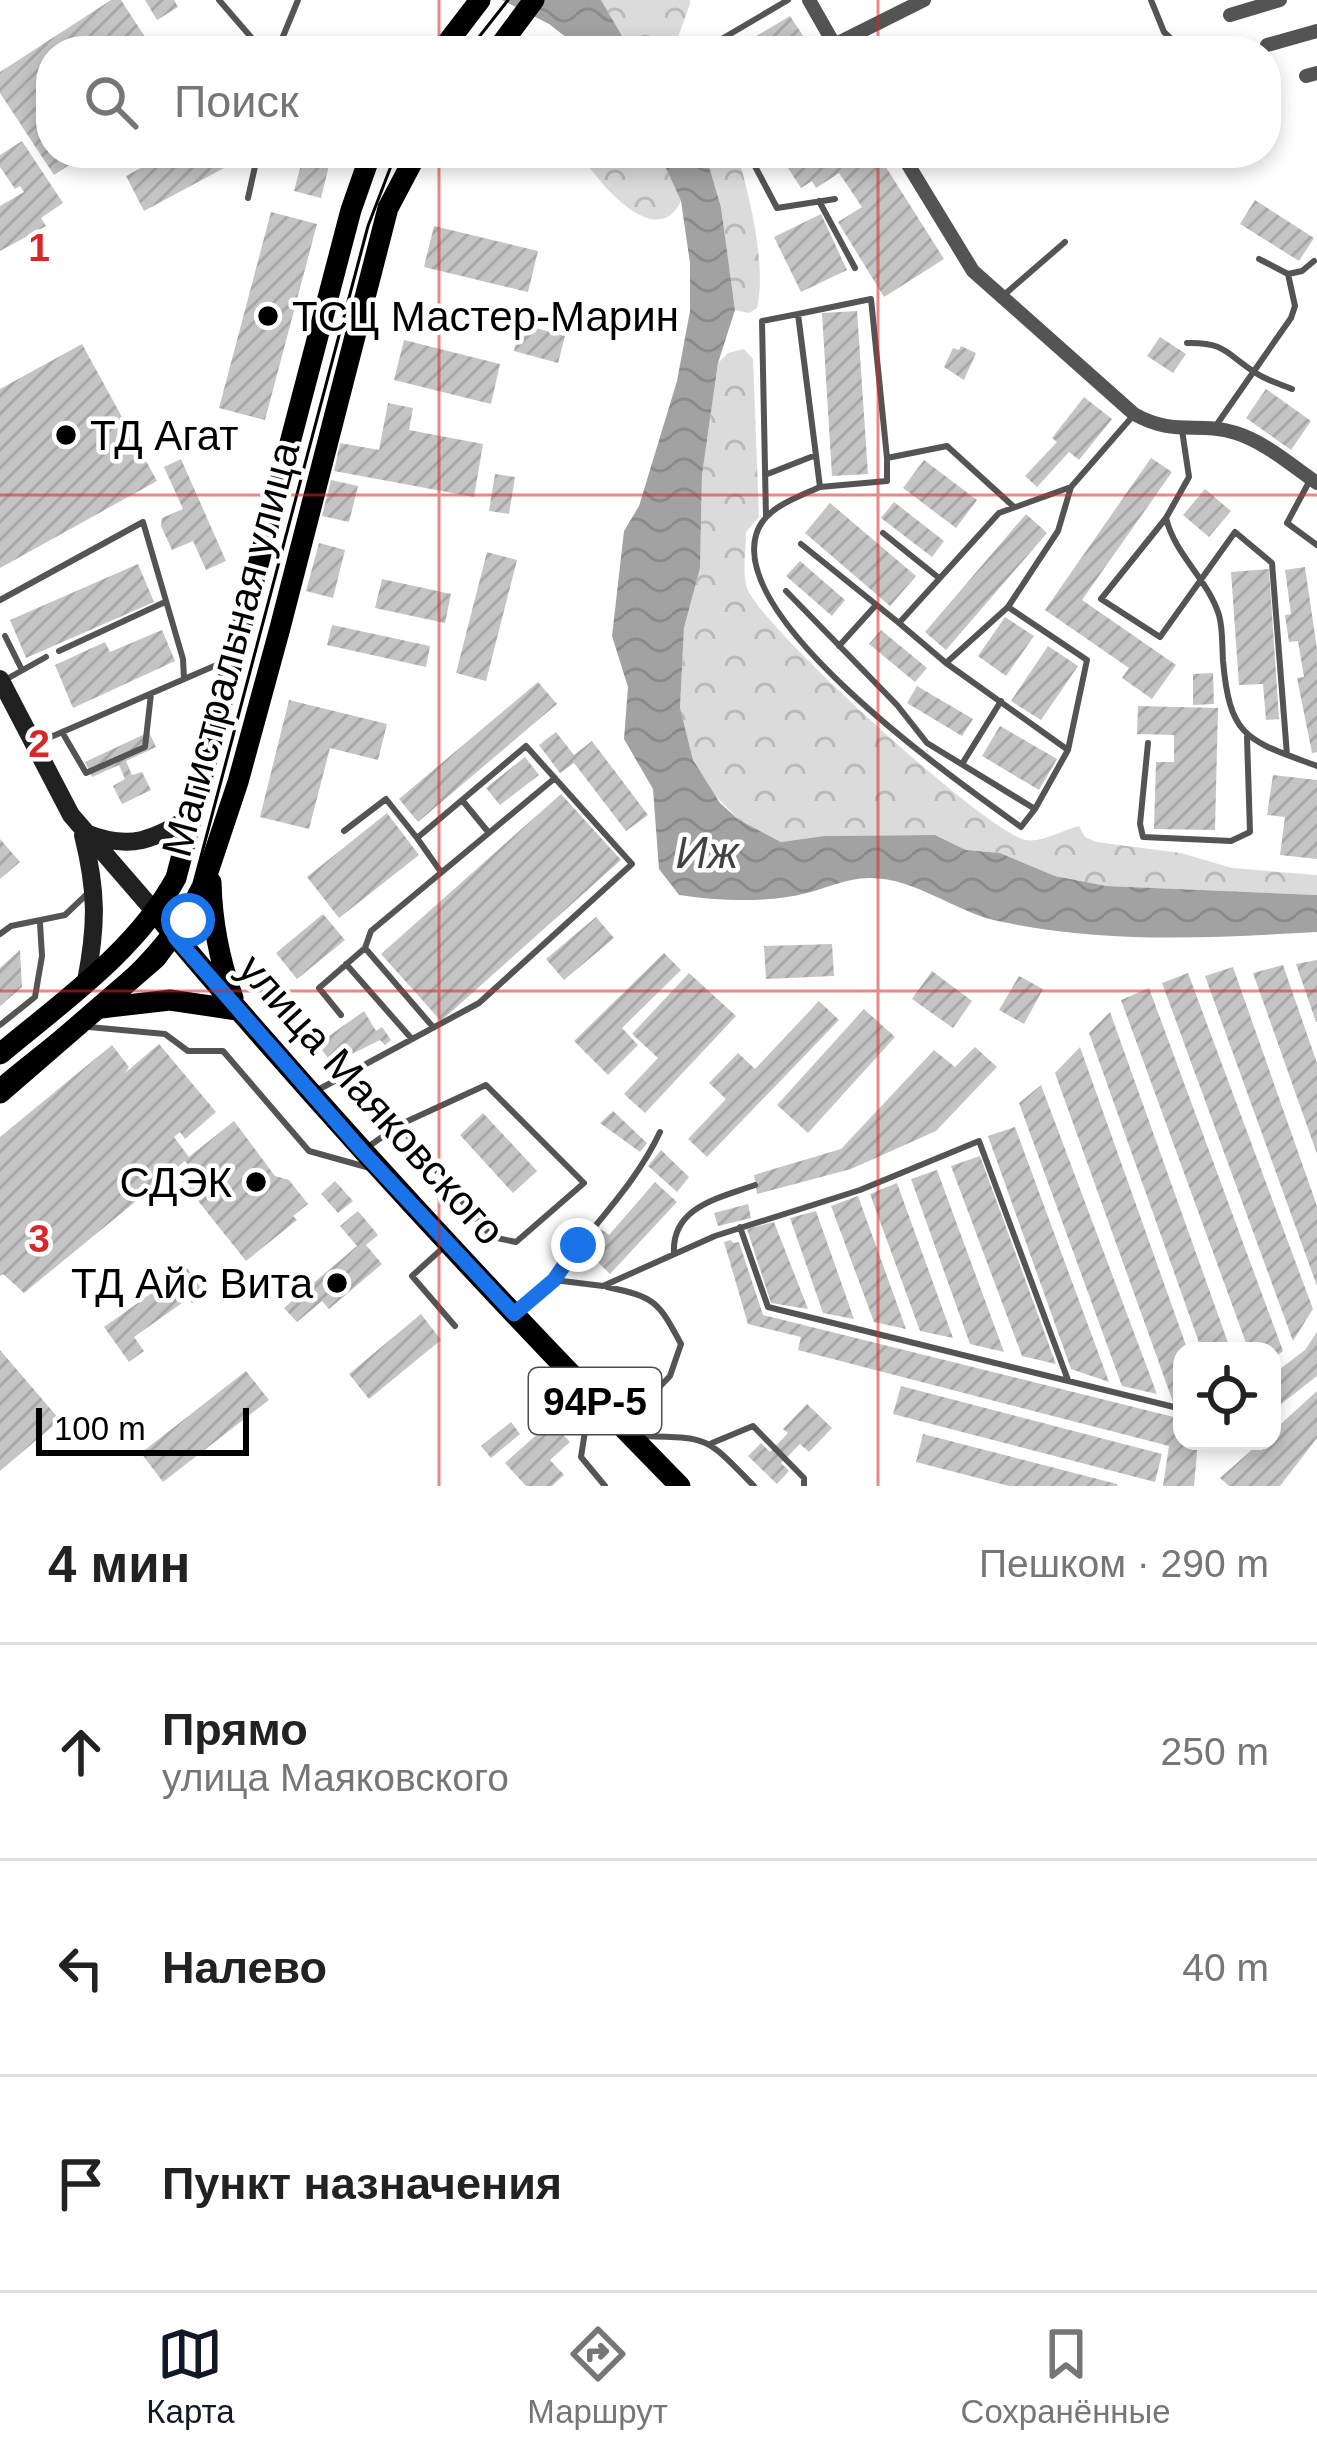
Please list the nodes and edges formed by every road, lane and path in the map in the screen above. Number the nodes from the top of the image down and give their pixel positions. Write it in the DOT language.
graph roads {
  1 [pos="219,0"];
  2 [pos="298,0"];
  3 [pos="480,0"];
  4 [pos="534,0"];
  5 [pos="788,0"];
  6 [pos="808,0"];
  7 [pos="923,0"];
  8 [pos="1151,0"];
  9 [pos="1280,0"];
  10 [pos="1230,15"];
  11 [pos="1317,31"];
  12 [pos="250,36"];
  13 [pos="283,36"];
  14 [pos="452,36"];
  15 [pos="507,36"];
  16 [pos="727,36"];
  17 [pos="829,36"];
  18 [pos="858,36"];
  19 [pos="1168,36"];
  20 [pos="1281,41"];
  21 [pos="255,168"];
  22 [pos="366,168"];
  23 [pos="409,168"];
  24 [pos="756,168"];
  25 [pos="910,168"];
  26 [pos="248,198"];
  27 [pos="835,199"];
  28 [pos="819,201"];
  29 [pos="1065,242"];
  30 [pos="1259,259"];
  31 [pos="1314,261"];
  32 [pos="855,268"];
  33 [pos="1288,274"];
  34 [pos="1002,297"];
  35 [pos="797,314"];
  36 [pos="1187,344"];
  37 [pos="1256,374"];
  38 [pos="1292,389"];
  39 [pos="1134,414"];
  40 [pos="1182,430"];
  41 [pos="1213,430"];
  42 [pos="816,455"];
  43 [pos="887,458"];
  44 [pos="765,475"];
  45 [pos="1314,481"];
  46 [pos="820,487"];
  47 [pos="1071,487"];
  48 [pos="1014,507"];
  49 [pos="1166,518"];
  50 [pos="766,521"];
  51 [pos="883,533"];
  52 [pos="801,544"];
  53 [pos="1317,545"];
  54 [pos="939,578"];
  55 [pos="1199,578"];
  56 [pos="786,591"];
  57 [pos="0,600"];
  58 [pos="166,602"];
  59 [pos="876,605"];
  60 [pos="1008,607"];
  61 [pos="899,623"];
  62 [pos="5,636"];
  63 [pos="839,646"];
  64 [pos="59,651"];
  65 [pos="237,656"];
  66 [pos="46,657"];
  67 [pos="946,663"];
  68 [pos="22,670"];
  69 [pos="184,679"];
  70 [pos="1,680"];
  71 [pos="151,694"];
  72 [pos="1000,701"];
  73 [pos="62,732"];
  74 [pos="1247,737"];
  75 [pos="37,743"];
  76 [pos="1148,743"];
  77 [pos="1068,750"];
  78 [pos="1287,754"];
  79 [pos="962,764"];
  80 [pos="1317,766"];
  81 [pos="555,778"];
  82 [pos="462,800"];
  83 [pos="1035,809"];
  84 [pos="196,814"];
  85 [pos="81,831"];
  86 [pos="344,831"];
  87 [pos="489,833"];
  88 [pos="417,838"];
  89 [pos="211,872"];
  90 [pos="441,872"];
  91 [pos="95,888"];
  92 [pos="154,912"];
  93 [pos="40,923"];
  94 [pos="0,934"];
  95 [pos="175,937"];
  96 [pos="365,948"];
  97 [pos="346,964"];
  98 [pos="86,981"];
  99 [pos="100,1008"];
  100 [pos="237,1010"];
  101 [pos="341,1015"];
  102 [pos="0,1025"];
  103 [pos="79,1026"];
  104 [pos="433,1027"];
  105 [pos="412,1039"];
  106 [pos="0,1054"];
  107 [pos="0,1093"];
  108 [pos="311,1094"];
  109 [pos="399,1124"];
  110 [pos="660,1132"];
  111 [pos="362,1151"];
  112 [pos="381,1171"];
  113 [pos="755,1185"];
  114 [pos="740,1227"];
  115 [pos="448,1243"];
  116 [pos="674,1255"];
  117 [pos="554,1280"];
  118 [pos="604,1286"];
  119 [pos="514,1314"];
  120 [pos="455,1326"];
  121 [pos="1068,1380"];
  122 [pos="590,1396"];
  123 [pos="1173,1407"];
  124 [pos="626,1432"];
  125 [pos="712,1443"];
  126 [pos="605,1486"];
  127 [pos="680,1486"];
  128 [pos="754,1486"];
  129 [pos="804,1486"];
  1 -- 12 [label="lane"];
  2 -- 13 [label="lane"];
  3 -- 14 [label="main road"];
  4 -- 15 [label="main road"];
  5 -- 16 [label="lane"];
  6 -- 17 [label="street"];
  7 -- 18 [label="street"];
  8 -- 19 [label="lane"];
  9 -- 10 [label="street"];
  11 -- 20 [label="street"];
  21 -- 26 [label="lane"];
  22 -- 65 [label="main road, Магистральная улица"];
  23 -- 89 [label="main road, Магистральная улица"];
  24 -- 28 [label="lane"];
  25 -- 34 [label="street"];
  27 -- 28 [label="lane"];
  28 -- 32 [label="lane"];
  29 -- 34 [label="lane"];
  30 -- 33 [label="lane"];
  31 -- 33 [label="lane"];
  33 -- 37 [label="lane"];
  34 -- 39 [label="street"];
  35 -- 42 [label="lane"];
  35 -- 43 [label="lane"];
  35 -- 44 [label="lane"];
  36 -- 37 [label="lane"];
  37 -- 38 [label="lane"];
  37 -- 41 [label="lane"];
  39 -- 40 [label="street"];
  39 -- 47 [label="lane"];
  40 -- 41 [label="street"];
  40 -- 49 [label="lane"];
  41 -- 45 [label="street"];
  42 -- 44 [label="lane"];
  42 -- 46 [label="lane"];
  43 -- 46 [label="lane"];
  43 -- 48 [label="lane"];
  44 -- 50 [label="lane"];
  45 -- 53 [label="lane"];
  46 -- 50 [label="lane"];
  47 -- 48 [label="lane"];
  47 -- 60 [label="lane"];
  48 -- 54 [label="lane"];
  49 -- 55 [label="lane"];
  49 -- 55 [label="lane"];
  50 -- 83 [label="lane"];
  51 -- 54 [label="lane"];
  52 -- 59 [label="lane"];
  54 -- 61 [label="lane"];
  55 -- 74 [label="lane"];
  55 -- 78 [label="lane"];
  56 -- 63 [label="lane"];
  57 -- 58 [label="lane"];
  58 -- 64 [label="lane"];
  58 -- 69 [label="lane"];
  59 -- 61 [label="lane"];
  59 -- 63 [label="lane"];
  60 -- 67 [label="lane"];
  60 -- 77 [label="lane"];
  61 -- 67 [label="lane"];
  62 -- 68 [label="lane"];
  63 -- 79 [label="lane"];
  65 -- 69 [label="lane"];
  65 -- 84 [label="main road, Магистральная улица"];
  66 -- 68 [label="lane"];
  67 -- 72 [label="lane"];
  68 -- 70 [label="lane"];
  69 -- 71 [label="lane"];
  70 -- 75 [label="main road, улица Маяковского"];
  71 -- 73 [label="lane"];
  71 -- 73 [label="lane"];
  72 -- 77 [label="lane"];
  72 -- 79 [label="lane"];
  73 -- 75 [label="lane"];
  74 -- 76 [label="lane"];
  74 -- 78 [label="lane"];
  75 -- 85 [label="main road, улица Маяковского"];
  77 -- 83 [label="lane"];
  78 -- 80 [label="lane"];
  79 -- 83 [label="lane"];
  81 -- 82 [label="lane"];
  81 -- 87 [label="lane"];
  81 -- 104 [label="lane"];
  82 -- 87 [label="lane"];
  82 -- 88 [label="lane"];
  84 -- 85 [label="main road"];
  84 -- 92 [label="main road, Магистральная улица"];
  85 -- 91 [label="main road"];
  85 -- 92 [label="main road, улица Маяковского"];
  86 -- 88 [label="lane"];
  87 -- 90 [label="lane"];
  88 -- 90 [label="lane"];
  89 -- 95 [label="main road, Магистральная улица"];
  89 -- 100 [label="main road"];
  90 -- 96 [label="lane"];
  91 -- 93 [label="lane"];
  91 -- 98 [label="main road"];
  92 -- 95 [label="main road, улица Маяковского / 94Р-5"];
  92 -- 98 [label="main road, Магистральная улица"];
  93 -- 94 [label="lane"];
  93 -- 102 [label="lane"];
  95 -- 99 [label="main road, Магистральная улица"];
  95 -- 100 [label="main road, улица Маяковского / 94Р-5"];
  96 -- 97 [label="lane"];
  96 -- 104 [label="lane"];
  97 -- 101 [label="lane"];
  97 -- 105 [label="lane"];
  98 -- 106 [label="main road, Магистральная улица"];
  99 -- 100 [label="main road"];
  99 -- 103 [label="main road, Магистральная улица"];
  100 -- 108 [label="main road, улица Маяковского / 94Р-5"];
  103 -- 107 [label="main road, Магистральная улица"];
  103 -- 112 [label="lane"];
  104 -- 105 [label="lane"];
  105 -- 108 [label="lane"];
  108 -- 111 [label="main road, улица Маяковского / 94Р-5"];
  109 -- 109 [label="lane"];
  109 -- 111 [label="lane"];
  110 -- 117 [label="lane"];
  111 -- 112 [label="main road, улица Маяковского / 94Р-5"];
  112 -- 115 [label="main road, улица Маяковского / 94Р-5"];
  113 -- 116 [label="lane"];
  114 -- 116 [label="lane"];
  114 -- 121 [label="lane"];
  114 -- 121 [label="lane"];
  115 -- 119 [label="main road, улица Маяковского / 94Р-5"];
  115 -- 120 [label="lane"];
  116 -- 118 [label="lane"];
  117 -- 118 [label="lane"];
  117 -- 119 [label="lane"];
  118 -- 124 [label="lane"];
  119 -- 122 [label="main road, улица Маяковского / 94Р-5"];
  121 -- 123 [label="lane"];
  122 -- 124 [label="main road, улица Маяковского / 94Р-5"];
  122 -- 126 [label="lane"];
  124 -- 125 [label="lane"];
  124 -- 127 [label="main road, улица Маяковского / 94Р-5"];
  125 -- 128 [label="lane"];
  125 -- 129 [label="lane"];
}
